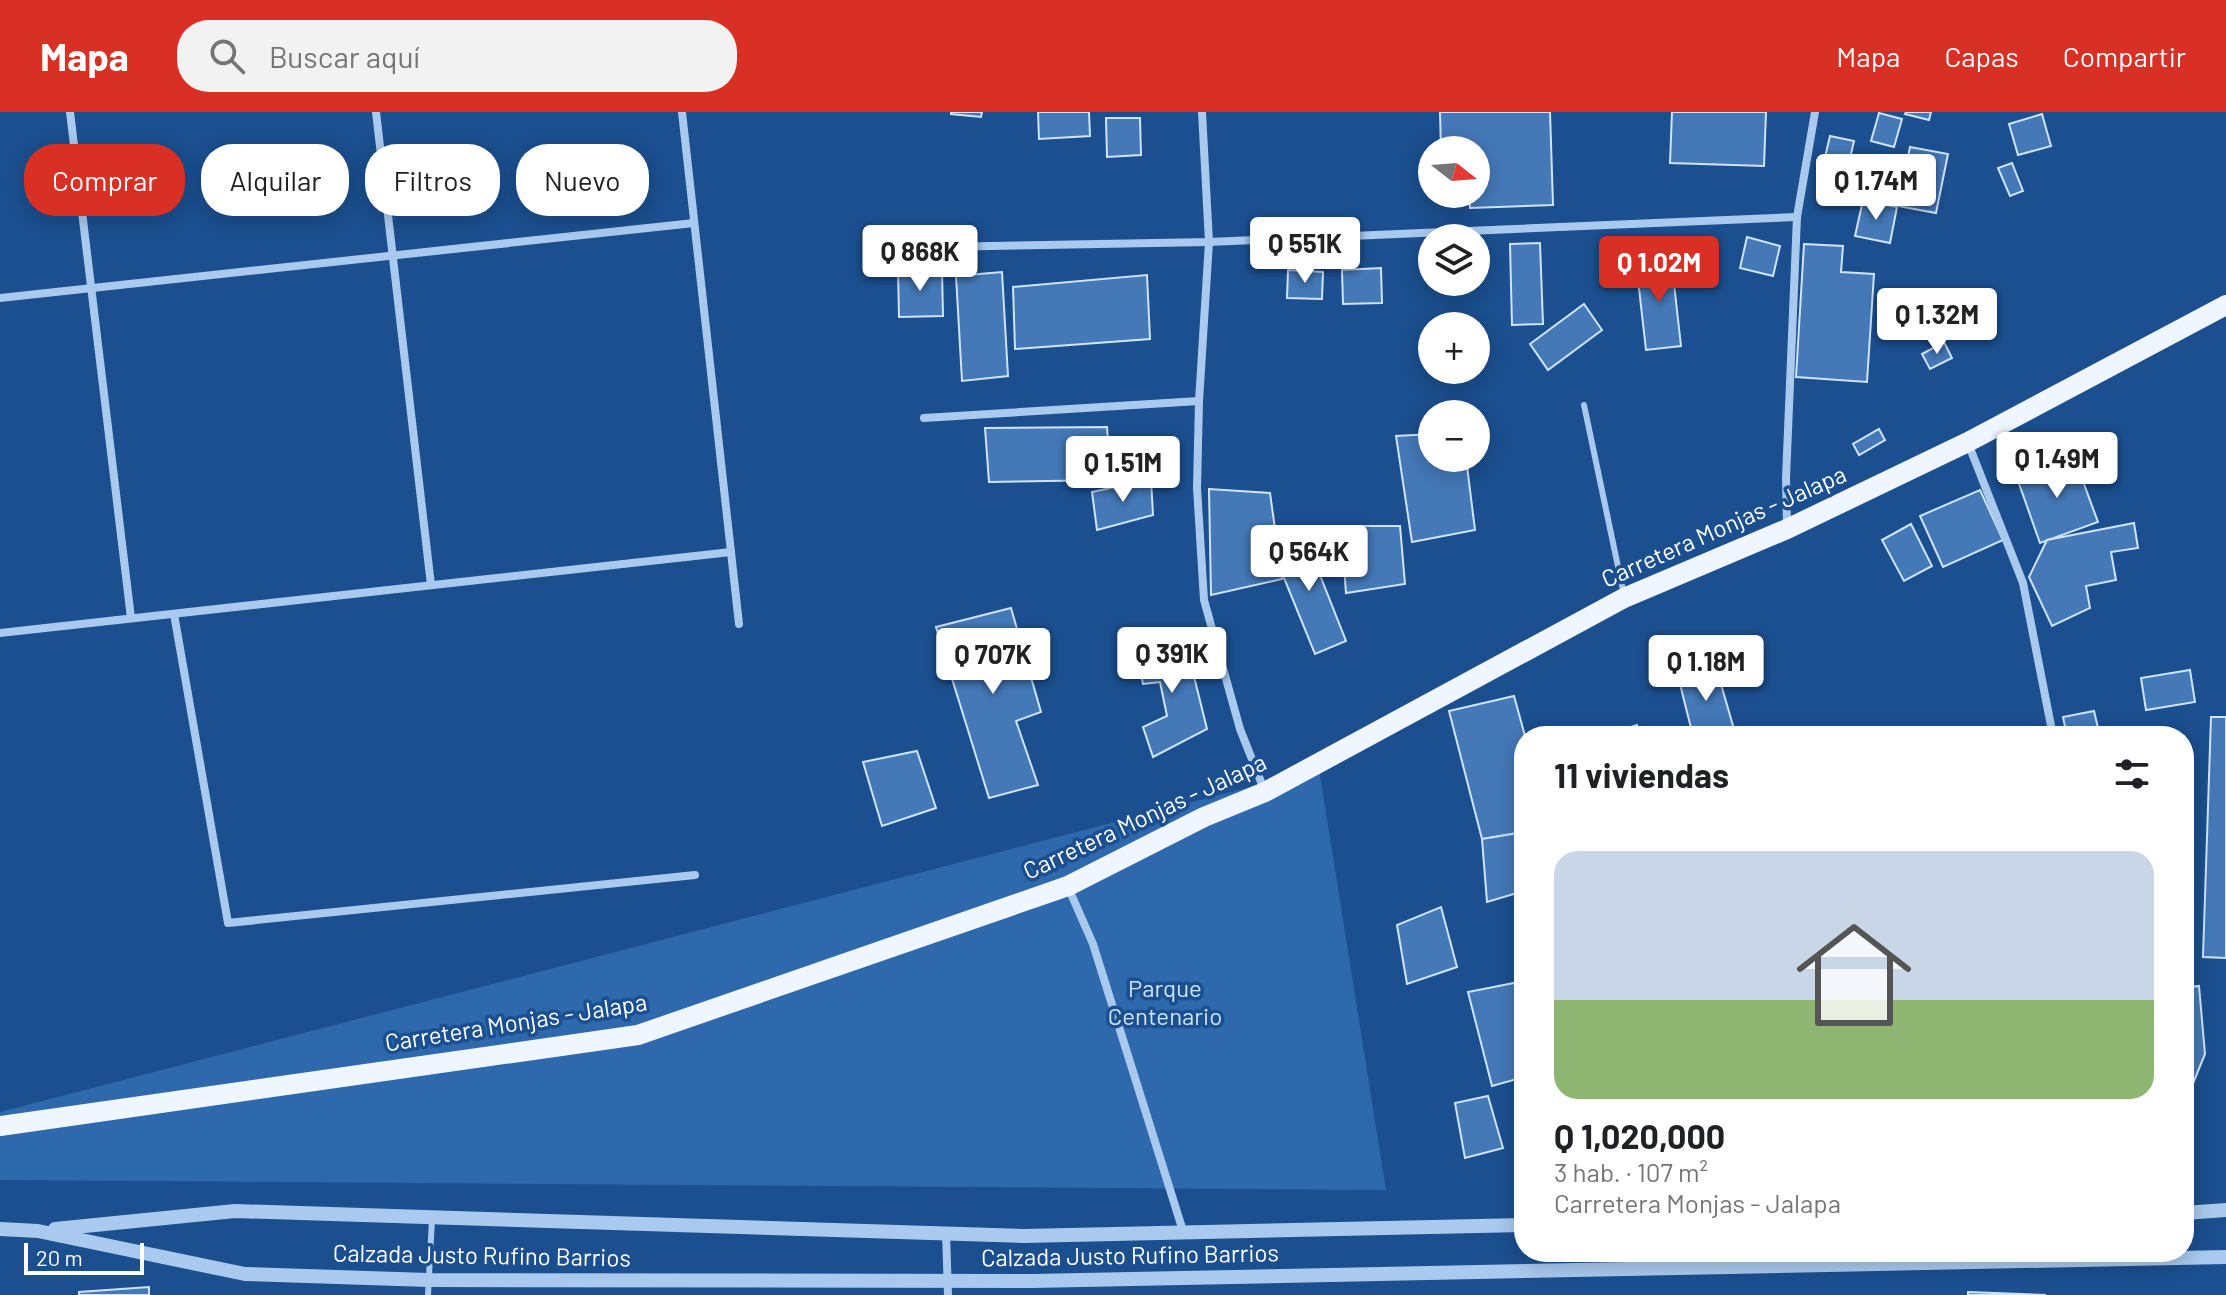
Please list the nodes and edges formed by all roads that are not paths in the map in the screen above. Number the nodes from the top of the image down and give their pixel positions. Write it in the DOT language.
graph roads {
  1 [pos="70,112"];
  2 [pos="376,112"];
  3 [pos="682,112"];
  4 [pos="1202,112"];
  5 [pos="1815,112"];
  6 [pos="1797,217"];
  7 [pos="694,223"];
  8 [pos="1209,242"];
  9 [pos="884,248"];
  10 [pos="393,256"];
  11 [pos="91,288"];
  12 [pos="0,298"];
  13 [pos="2226,305"];
  14 [pos="1199,401"];
  15 [pos="1584,405"];
  16 [pos="924,418"];
  17 [pos="1968,442"];
  18 [pos="1787,529"];
  19 [pos="731,552"];
  20 [pos="431,585"];
  21 [pos="1624,598"];
  22 [pos="174,614"];
  23 [pos="131,618"];
  24 [pos="739,624"];
  25 [pos="0,633"];
  26 [pos="2051,726"];
  27 [pos="1265,792"];
  28 [pos="695,875"];
  29 [pos="1068,886"];
  30 [pos="0,1126"];
  31 [pos="2226,1210"];
  32 [pos="2194,1212"];
  33 [pos="432,1217"];
  34 [pos="1514,1225"];
  35 [pos="0,1229"];
  36 [pos="38,1231"];
  37 [pos="1183,1231"];
  38 [pos="946,1233"];
  39 [pos="2226,1257"];
  40 [pos="2194,1258"];
  41 [pos="2020,1262"];
  42 [pos="428,1287"];
  43 [pos="948,1288"];
  1 -- 11 [label="street"];
  2 -- 10 [label="street"];
  3 -- 7 [label="street"];
  4 -- 8 [label="street"];
  5 -- 6 [label="street"];
  6 -- 8 [label="street"];
  6 -- 18 [label="street"];
  7 -- 10 [label="street"];
  7 -- 19 [label="street"];
  8 -- 9 [label="street"];
  8 -- 14 [label="street"];
  10 -- 11 [label="street"];
  10 -- 20 [label="street"];
  11 -- 12 [label="street"];
  11 -- 23 [label="street"];
  13 -- 17 [label="main road, Carretera Monjas - Jalapa"];
  14 -- 16 [label="street"];
  14 -- 27 [label="street"];
  15 -- 21 [label="lane"];
  17 -- 18 [label="main road, Carretera Monjas - Jalapa"];
  17 -- 26 [label="street"];
  18 -- 21 [label="main road, Carretera Monjas - Jalapa"];
  19 -- 20 [label="street"];
  19 -- 24 [label="street"];
  20 -- 22 [label="street"];
  21 -- 27 [label="main road, Carretera Monjas - Jalapa"];
  22 -- 23 [label="street"];
  22 -- 28 [label="street"];
  23 -- 25 [label="street"];
  27 -- 29 [label="main road, Carretera Monjas - Jalapa"];
  29 -- 30 [label="main road, Carretera Monjas - Jalapa"];
  29 -- 37 [label="street"];
  31 -- 32 [label="street"];
  33 -- 36 [label="street, Calzada Justo Rufino Barrios"];
  33 -- 38 [label="street, Calzada Justo Rufino Barrios"];
  33 -- 42 [label="lane"];
  34 -- 37 [label="street, Calzada Justo Rufino Barrios"];
  35 -- 36 [label="street, Calzada Justo Rufino Barrios"];
  36 -- 42 [label="street, Calzada Justo Rufino Barrios"];
  37 -- 38 [label="street, Calzada Justo Rufino Barrios"];
  38 -- 43 [label="street"];
  39 -- 40 [label="street, Calzada Justo Rufino Barrios"];
  41 -- 43 [label="street, Calzada Justo Rufino Barrios"];
  42 -- 43 [label="street, Calzada Justo Rufino Barrios"];
}
